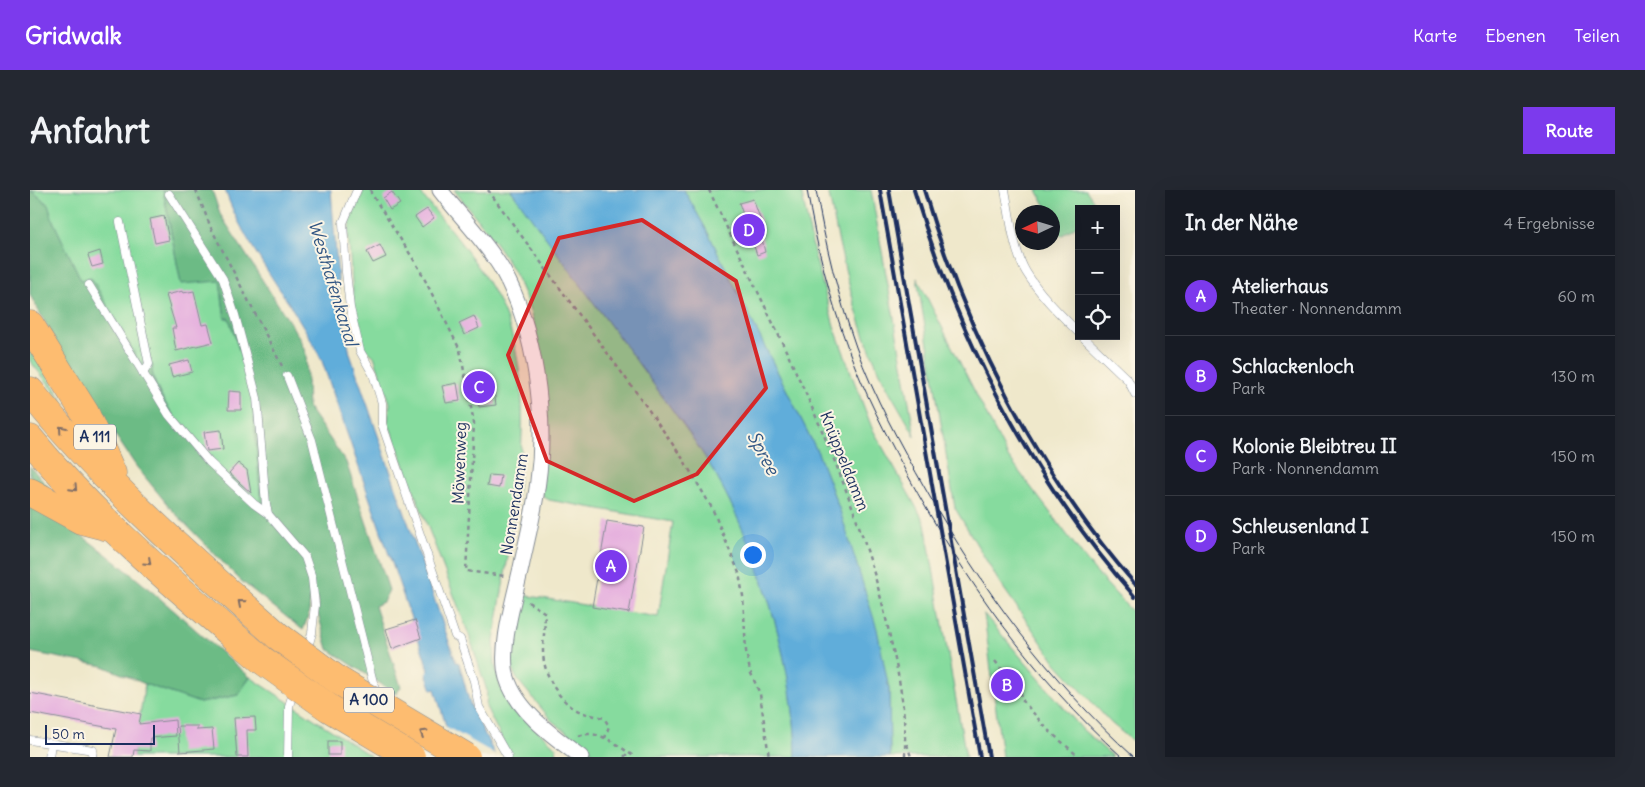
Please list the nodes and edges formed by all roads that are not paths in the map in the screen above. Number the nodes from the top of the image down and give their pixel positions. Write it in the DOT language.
graph roads {
  1 [pos="357,190"];
  2 [pos="440,190"];
  3 [pos="1005,190"];
  4 [pos="170,194"];
  5 [pos="120,222"];
  6 [pos="89,285"];
  7 [pos="30,325"];
  8 [pos="1075,329"];
  9 [pos="1086,340"];
  10 [pos="142,373"];
  11 [pos="287,376"];
  12 [pos="30,391"];
  13 [pos="1135,394"];
  14 [pos="30,439"];
  15 [pos="120,490"];
  16 [pos="30,492"];
  17 [pos="268,514"];
  18 [pos="112,528"];
  19 [pos="301,666"];
  20 [pos="298,675"];
  21 [pos="296,684"];
  22 [pos="380,714"];
  23 [pos="383,732"];
  24 [pos="362,738"];
  25 [pos="30,740"];
  26 [pos="51,744"];
  27 [pos="49,757"];
  28 [pos="92,757"];
  29 [pos="288,757"];
  30 [pos="391,757"];
  31 [pos="411,757"];
  32 [pos="466,757"];
  33 [pos="508,757"];
  34 [pos="581,757"];
  1 -- 33 [label="lane"];
  2 -- 34 [label="street, Nonnendamm"];
  3 -- 8 [label="lane"];
  4 -- 17 [label="lane"];
  5 -- 10 [label="lane"];
  6 -- 10 [label="lane"];
  7 -- 15 [label="highway, A 111"];
  9 -- 13 [label="lane"];
  10 -- 17 [label="lane"];
  11 -- 22 [label="lane"];
  15 -- 12 [label="highway, A 100, one-way"];
  14 -- 18 [label="highway, A 100, one-way"];
  32 -- 15 [label="highway, A 100, one-way, bridge"];
  16 -- 18 [label="highway"];
  17 -- 19 [label="lane"];
  18 -- 31 [label="highway, A 100, one-way, bridge"];
  20 -- 21 [label="lane"];
  21 -- 24 [label="lane"];
  21 -- 29 [label="lane"];
  23 -- 30 [label="lane"];
  25 -- 26 [label="lane"];
  26 -- 27 [label="lane"];
  26 -- 28 [label="lane"];
}
